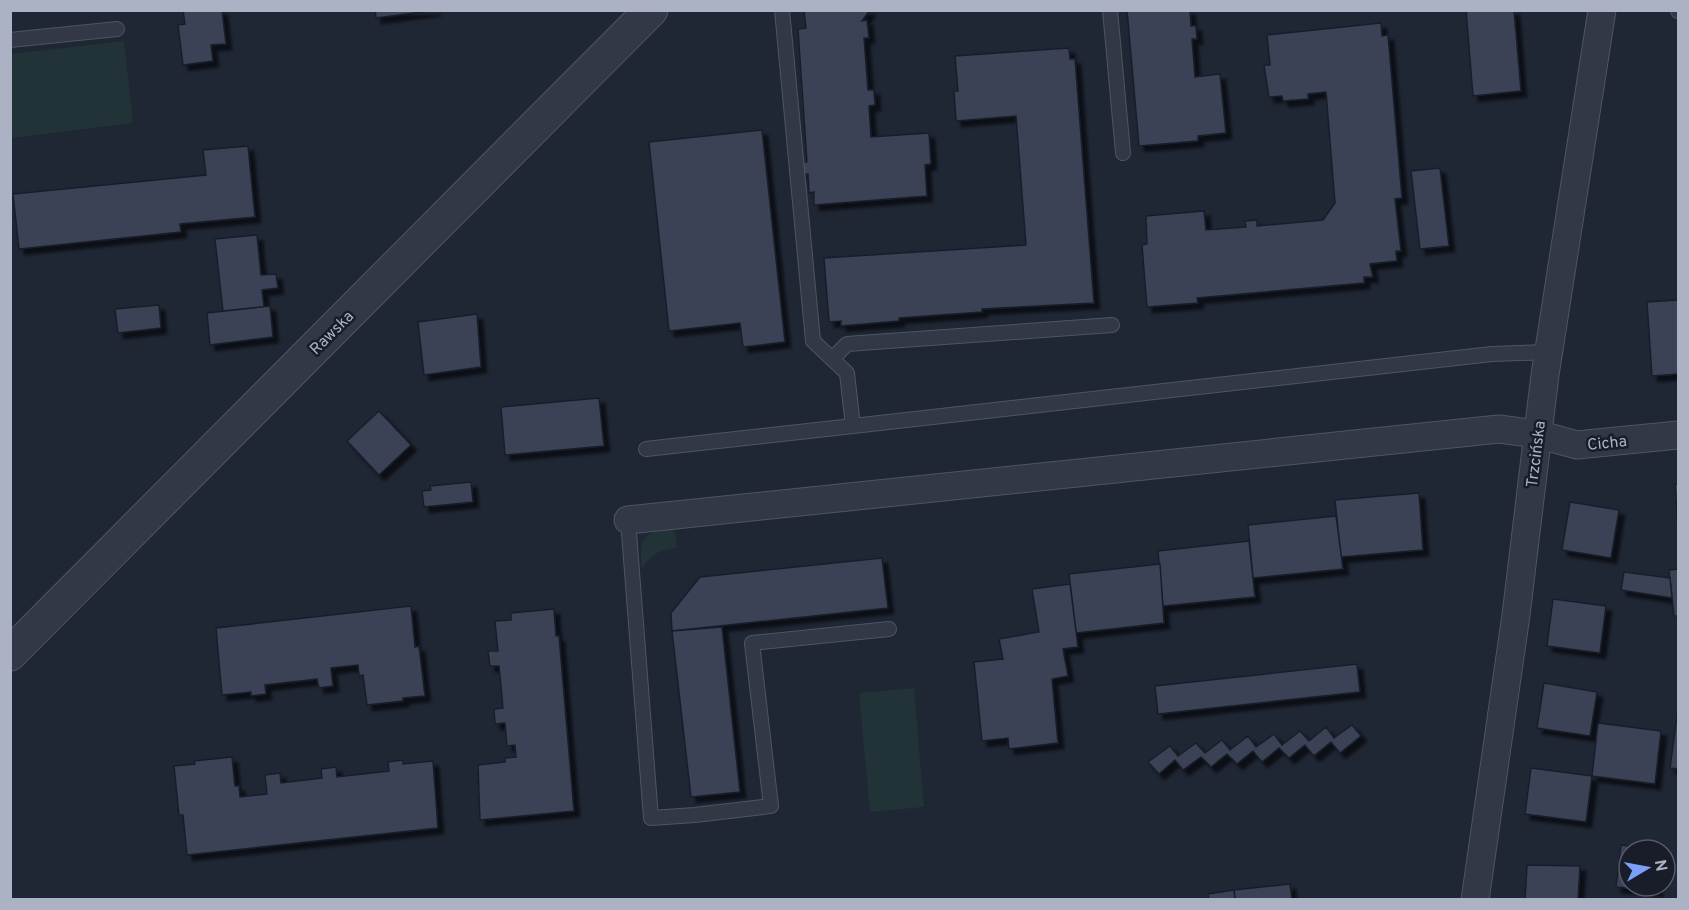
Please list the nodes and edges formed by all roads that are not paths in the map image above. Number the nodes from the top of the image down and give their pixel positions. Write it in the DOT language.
graph roads {
  1 [pos="651,10"];
  2 [pos="782,10"];
  3 [pos="1110,10"];
  4 [pos="1602,10"];
  5 [pos="117,29"];
  6 [pos="10,40"];
  7 [pos="1123,153"];
  8 [pos="1112,325"];
  9 [pos="1549,352"];
  10 [pos="832,359"];
  11 [pos="853,426"];
  12 [pos="1537,434"];
  13 [pos="1678,435"];
  14 [pos="646,449"];
  15 [pos="628,520"];
  16 [pos="889,629"];
  17 [pos="10,654"];
  18 [pos="1475,900"];
  1 -- 17 [label="street, Rawska"];
  2 -- 10 [label="lane"];
  3 -- 7 [label="lane"];
  4 -- 9 [label="street, Trzcińska"];
  5 -- 6 [label="lane"];
  8 -- 10 [label="lane"];
  9 -- 11 [label="lane"];
  9 -- 12 [label="street, Trzcińska"];
  10 -- 11 [label="lane"];
  11 -- 14 [label="lane"];
  12 -- 13 [label="street, Cicha"];
  12 -- 15 [label="street, Cicha"];
  12 -- 18 [label="street, Trzcińska"];
  15 -- 16 [label="lane"];
}
